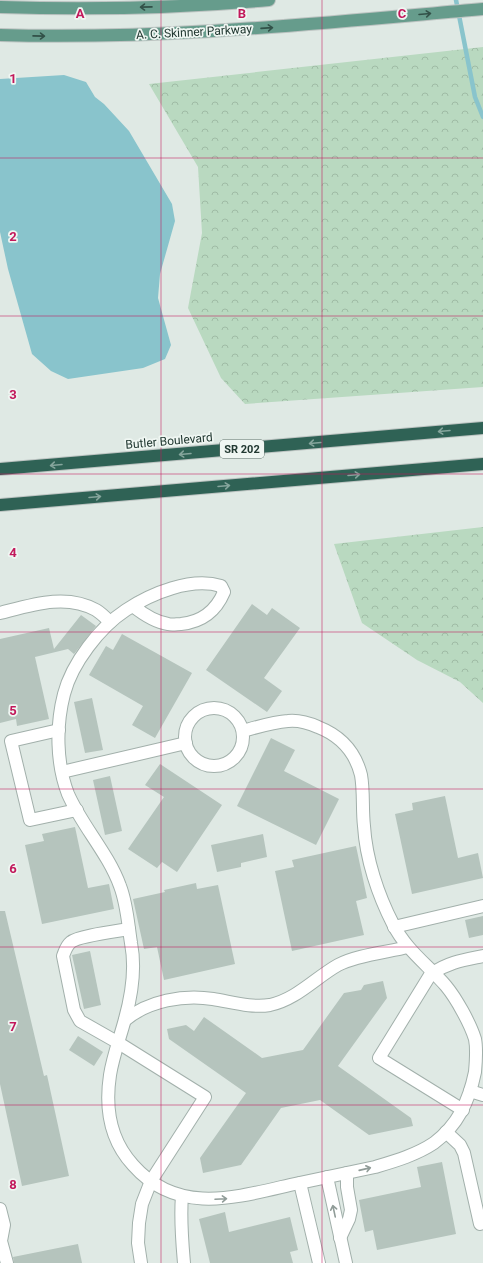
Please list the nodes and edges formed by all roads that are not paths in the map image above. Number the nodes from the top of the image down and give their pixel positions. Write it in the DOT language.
graph roads {
  1 [pos="269,0"];
  2 [pos="0,7"];
  3 [pos="483,9"];
  4 [pos="0,35"];
  5 [pos="483,428"];
  6 [pos="483,464"];
  7 [pos="0,469"];
  8 [pos="0,505"];
  9 [pos="133,606"];
  10 [pos="0,612"];
  11 [pos="110,622"];
  12 [pos="59,730"];
  13 [pos="243,731"];
  14 [pos="186,743"];
  15 [pos="62,772"];
  16 [pos="77,810"];
  17 [pos="483,906"];
  18 [pos="394,927"];
  19 [pos="129,929"];
  20 [pos="408,947"];
  21 [pos="483,956"];
  22 [pos="432,972"];
  23 [pos="125,1020"];
  24 [pos="117,1042"];
  25 [pos="470,1091"];
  26 [pos="483,1095"];
  27 [pos="463,1110"];
  28 [pos="446,1132"];
  29 [pos="347,1173"];
  30 [pos="327,1177"];
  31 [pos="151,1181"];
  32 [pos="300,1183"];
  33 [pos="182,1196"];
  34 [pos="0,1209"];
  35 [pos="480,1224"];
  36 [pos="340,1238"];
  37 [pos="0,1241"];
  38 [pos="7,1263"];
  39 [pos="141,1263"];
  40 [pos="184,1263"];
  41 [pos="319,1263"];
  42 [pos="346,1263"];
  1 -- 2 [label="main road, one-way"];
  4 -- 3 [label="main road, A. C. Skinner Parkway, one-way"];
  5 -- 7 [label="highway, Butler Boulevard / SR 202, one-way"];
  8 -- 6 [label="highway, one-way"];
  9 -- 9 [label="street"];
  9 -- 11 [label="street"];
  10 -- 11 [label="street"];
  11 -- 12 [label="street"];
  12 -- 15 [label="street"];
  12 -- 16 [label="street"];
  13 -- 14 [label="street"];
  13 -- 14 [label="street"];
  13 -- 18 [label="street"];
  14 -- 15 [label="street"];
  15 -- 16 [label="street"];
  16 -- 19 [label="street"];
  17 -- 18 [label="street"];
  18 -- 20 [label="street"];
  19 -- 23 [label="street"];
  19 -- 24 [label="street"];
  20 -- 22 [label="street"];
  20 -- 23 [label="street"];
  21 -- 22 [label="street"];
  22 -- 25 [label="street"];
  22 -- 27 [label="street"];
  23 -- 24 [label="street"];
  24 -- 31 [label="street"];
  24 -- 31 [label="street"];
  25 -- 26 [label="street"];
  25 -- 27 [label="street"];
  27 -- 28 [label="street"];
  29 -- 28 [label="street, one-way"];
  28 -- 35 [label="street"];
  29 -- 30 [label="street"];
  29 -- 36 [label="street"];
  30 -- 32 [label="street"];
  36 -- 30 [label="street, one-way"];
  31 -- 33 [label="street"];
  31 -- 39 [label="street"];
  33 -- 32 [label="street, one-way"];
  32 -- 41 [label="street"];
  33 -- 40 [label="street"];
  34 -- 37 [label="street"];
  36 -- 42 [label="street"];
  37 -- 38 [label="street"];
}
